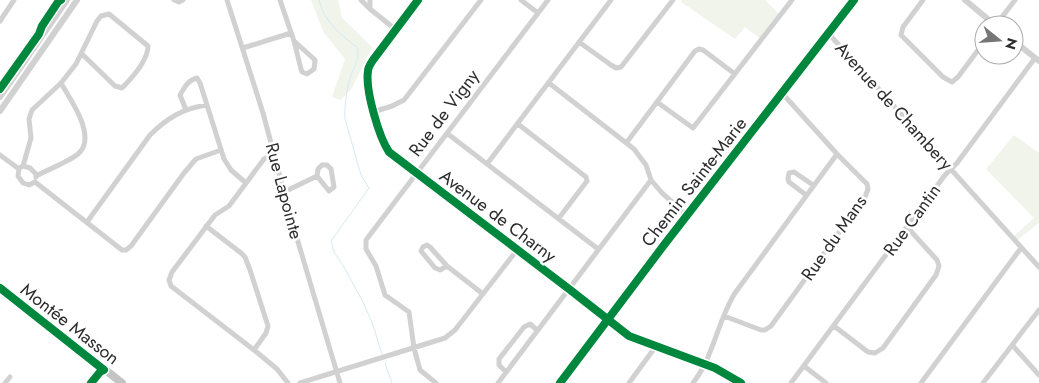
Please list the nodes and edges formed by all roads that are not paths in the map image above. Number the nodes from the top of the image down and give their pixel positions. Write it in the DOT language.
graph roads {
  1 [pos="14,0"];
  2 [pos="67,0"];
  3 [pos="77,0"];
  4 [pos="174,0"];
  5 [pos="183,0"];
  6 [pos="227,0"];
  7 [pos="280,0"];
  8 [pos="361,0"];
  9 [pos="370,0"];
  10 [pos="418,0"];
  11 [pos="481,0"];
  12 [pos="521,0"];
  13 [pos="548,0"];
  14 [pos="673,0"];
  15 [pos="792,0"];
  16 [pos="854,0"];
  17 [pos="924,0"];
  18 [pos="965,0"];
  19 [pos="1015,0"];
  20 [pos="609,1"];
  21 [pos="370,9"];
  22 [pos="538,13"];
  23 [pos="983,15"];
  24 [pos="1003,15"];
  25 [pos="0,21"];
  26 [pos="396,30"];
  27 [pos="291,33"];
  28 [pos="829,34"];
  29 [pos="294,41"];
  30 [pos="579,42"];
  31 [pos="243,48"];
  32 [pos="1024,49"];
  33 [pos="82,54"];
  34 [pos="974,55"];
  35 [pos="1037,59"];
  36 [pos="735,74"];
  37 [pos="61,83"];
  38 [pos="549,83"];
  39 [pos="782,93"];
  40 [pos="0,97"];
  41 [pos="657,102"];
  42 [pos="208,105"];
  43 [pos="0,110"];
  44 [pos="186,110"];
  45 [pos="374,112"];
  46 [pos="518,124"];
  47 [pos="448,134"];
  48 [pos="627,142"];
  49 [pos="221,150"];
  50 [pos="274,154"];
  51 [pos="837,154"];
  52 [pos="0,155"];
  53 [pos="487,164"];
  54 [pos="21,168"];
  55 [pos="951,168"];
  56 [pos="416,174"];
  57 [pos="317,176"];
  58 [pos="36,179"];
  59 [pos="651,180"];
  60 [pos="246,183"];
  61 [pos="814,186"];
  62 [pos="284,192"];
  63 [pos="806,195"];
  64 [pos="687,215"];
  65 [pos="559,218"];
  66 [pos="87,222"];
  67 [pos="206,226"];
  68 [pos="907,227"];
  69 [pos="598,248"];
  70 [pos="1021,248"];
  71 [pos="517,250"];
  72 [pos="447,266"];
  73 [pos="1039,267"];
  74 [pos="0,288"];
  75 [pos="569,289"];
  76 [pos="484,294"];
  77 [pos="1039,310"];
  78 [pos="724,316"];
  79 [pos="607,320"];
  80 [pos="834,326"];
  81 [pos="537,330"];
  82 [pos="656,346"];
  83 [pos="1013,346"];
  84 [pos="414,348"];
  85 [pos="254,350"];
  86 [pos="705,365"];
  87 [pos="804,366"];
  88 [pos="104,370"];
  89 [pos="337,372"];
  90 [pos="506,372"];
  91 [pos="1039,375"];
  92 [pos="10,377"];
  93 [pos="5,383"];
  94 [pos="91,383"];
  95 [pos="122,383"];
  96 [pos="288,383"];
  97 [pos="300,383"];
  98 [pos="340,383"];
  99 [pos="436,383"];
  100 [pos="498,383"];
  101 [pos="560,383"];
  102 [pos="629,383"];
  103 [pos="693,383"];
  104 [pos="741,383"];
  105 [pos="791,383"];
  106 [pos="826,383"];
  107 [pos="921,383"];
  108 [pos="983,383"];
  1 -- 25 [label="street"];
  2 -- 40 [label="street"];
  3 -- 43 [label="street"];
  4 -- 5 [label="street"];
  6 -- 31 [label="street, Rue Lapointe"];
  7 -- 27 [label="street"];
  8 -- 21 [label="street"];
  9 -- 21 [label="street"];
  10 -- 26 [label="street, Avenue de Charny"];
  11 -- 45 [label="street"];
  12 -- 22 [label="street"];
  13 -- 22 [label="street, Rue de Vigny"];
  14 -- 30 [label="street"];
  15 -- 36 [label="street"];
  16 -- 28 [label="street, Chemin Sainte-Marie"];
  17 -- 34 [label="street"];
  18 -- 23 [label="street"];
  19 -- 24 [label="street"];
  20 -- 30 [label="street"];
  21 -- 26 [label="street"];
  22 -- 47 [label="street, Rue de Vigny"];
  26 -- 45 [label="street, Avenue de Charny"];
  27 -- 29 [label="street"];
  27 -- 31 [label="street"];
  28 -- 39 [label="street, Chemin Sainte-Marie"];
  28 -- 55 [label="street, Avenue de Chambery"];
  29 -- 29 [label="street"];
  30 -- 38 [label="street"];
  31 -- 50 [label="street, Rue Lapointe"];
  32 -- 35 [label="street"];
  33 -- 33 [label="street"];
  33 -- 37 [label="street"];
  35 -- 55 [label="street, Rue Cantin"];
  36 -- 41 [label="street"];
  36 -- 41 [label="street"];
  37 -- 54 [label="street"];
  37 -- 58 [label="street"];
  38 -- 46 [label="street"];
  38 -- 48 [label="street"];
  39 -- 51 [label="street, Rue du Mans"];
  39 -- 64 [label="street, Chemin Sainte-Marie"];
  41 -- 48 [label="street"];
  42 -- 44 [label="street"];
  42 -- 44 [label="street"];
  42 -- 49 [label="street"];
  44 -- 66 [label="street"];
  45 -- 56 [label="street, Avenue de Charny"];
  46 -- 53 [label="street"];
  46 -- 65 [label="street"];
  47 -- 53 [label="street"];
  47 -- 56 [label="street, Rue de Vigny"];
  48 -- 59 [label="street"];
  49 -- 60 [label="street"];
  49 -- 66 [label="street"];
  50 -- 60 [label="street"];
  50 -- 62 [label="street, Rue Lapointe"];
  51 -- 61 [label="street"];
  51 -- 78 [label="street, Rue du Mans"];
  52 -- 54 [label="street"];
  53 -- 65 [label="street"];
  54 -- 58 [label="street"];
  54 -- 58 [label="street"];
  55 -- 68 [label="street, Rue Cantin"];
  55 -- 70 [label="street, Avenue de Chambery"];
  56 -- 71 [label="street, Avenue de Charny"];
  56 -- 84 [label="street, Rue de Vigny"];
  57 -- 57 [label="street"];
  57 -- 62 [label="street"];
  58 -- 66 [label="street"];
  59 -- 64 [label="street"];
  59 -- 69 [label="street"];
  60 -- 67 [label="street"];
  61 -- 63 [label="street"];
  61 -- 63 [label="street"];
  62 -- 89 [label="street, Rue Lapointe"];
  63 -- 78 [label="street"];
  64 -- 79 [label="street, Chemin Sainte-Marie"];
  65 -- 69 [label="street"];
  67 -- 85 [label="street"];
  67 -- 85 [label="street"];
  68 -- 80 [label="street, Rue Cantin"];
  68 -- 80 [label="street"];
  69 -- 75 [label="street"];
  70 -- 73 [label="street, Avenue de Chambery"];
  70 -- 107 [label="street"];
  71 -- 75 [label="street, Avenue de Charny"];
  71 -- 76 [label="street"];
  72 -- 72 [label="street"];
  72 -- 76 [label="street"];
  74 -- 88 [label="main road, Montée Masson"];
  75 -- 79 [label="street, Avenue de Charny"];
  75 -- 81 [label="street"];
  76 -- 84 [label="street"];
  77 -- 83 [label="street"];
  78 -- 86 [label="street"];
  79 -- 82 [label="street, Avenue de Charny"];
  79 -- 101 [label="street, Chemin Sainte-Marie"];
  80 -- 87 [label="street, Rue Cantin"];
  81 -- 90 [label="street"];
  81 -- 90 [label="street"];
  82 -- 86 [label="street, Avenue de Charny"];
  82 -- 102 [label="street"];
  83 -- 91 [label="street"];
  83 -- 108 [label="street"];
  84 -- 89 [label="street"];
  84 -- 99 [label="street"];
  85 -- 96 [label="street"];
  86 -- 103 [label="street"];
  86 -- 104 [label="street, Avenue de Charny"];
  87 -- 105 [label="street, Rue Cantin"];
  87 -- 106 [label="street"];
  88 -- 94 [label="street"];
  88 -- 95 [label="main road, Montée Masson"];
  89 -- 97 [label="street"];
  89 -- 98 [label="street, Rue Lapointe"];
  90 -- 100 [label="street"];
  92 -- 93 [label="street"];
}
